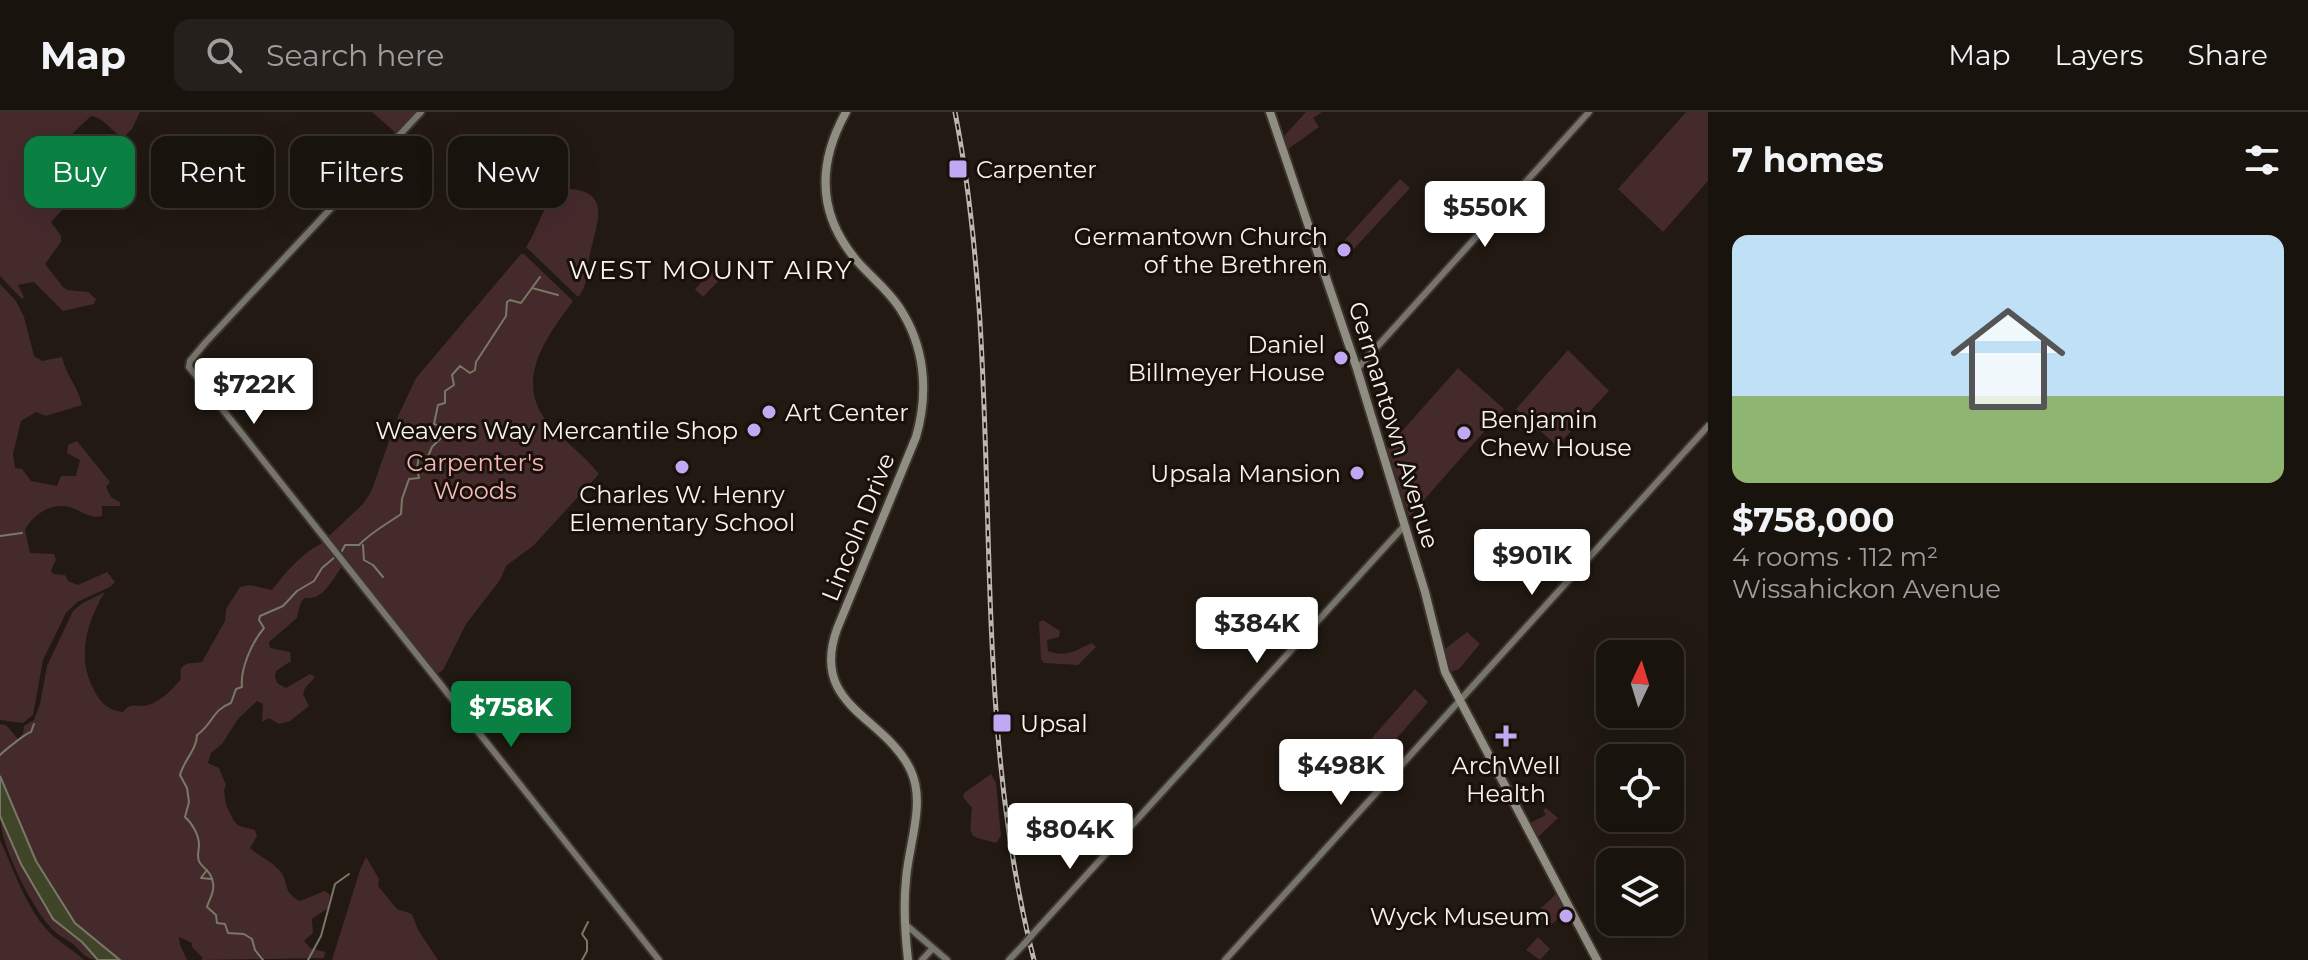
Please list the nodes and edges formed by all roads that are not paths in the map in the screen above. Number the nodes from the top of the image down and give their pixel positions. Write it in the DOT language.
graph roads {
  1 [pos="421,112"];
  2 [pos="845,112"];
  3 [pos="1270,112"];
  4 [pos="1589,112"];
  5 [pos="1357,369"];
  6 [pos="1708,426"];
  7 [pos="1405,525"];
  8 [pos="1459,699"];
  9 [pos="905,924"];
  10 [pos="933,948"];
  11 [pos="659,960"];
  12 [pos="908,960"];
  13 [pos="922,960"];
  14 [pos="947,960"];
  15 [pos="1009,960"];
  16 [pos="1225,960"];
  17 [pos="1597,960"];
  1 -- 11 [label="street"];
  2 -- 9 [label="main road, Lincoln Drive"];
  3 -- 5 [label="main road, Germantown Avenue"];
  4 -- 5 [label="street"];
  5 -- 7 [label="main road, Germantown Avenue"];
  6 -- 8 [label="street"];
  7 -- 8 [label="main road, Germantown Avenue"];
  7 -- 15 [label="street, bridge"];
  8 -- 16 [label="street"];
  8 -- 17 [label="main road, Germantown Avenue"];
  9 -- 10 [label="street"];
  9 -- 12 [label="main road, Lincoln Drive"];
  10 -- 13 [label="street"];
  10 -- 14 [label="street"];
}
